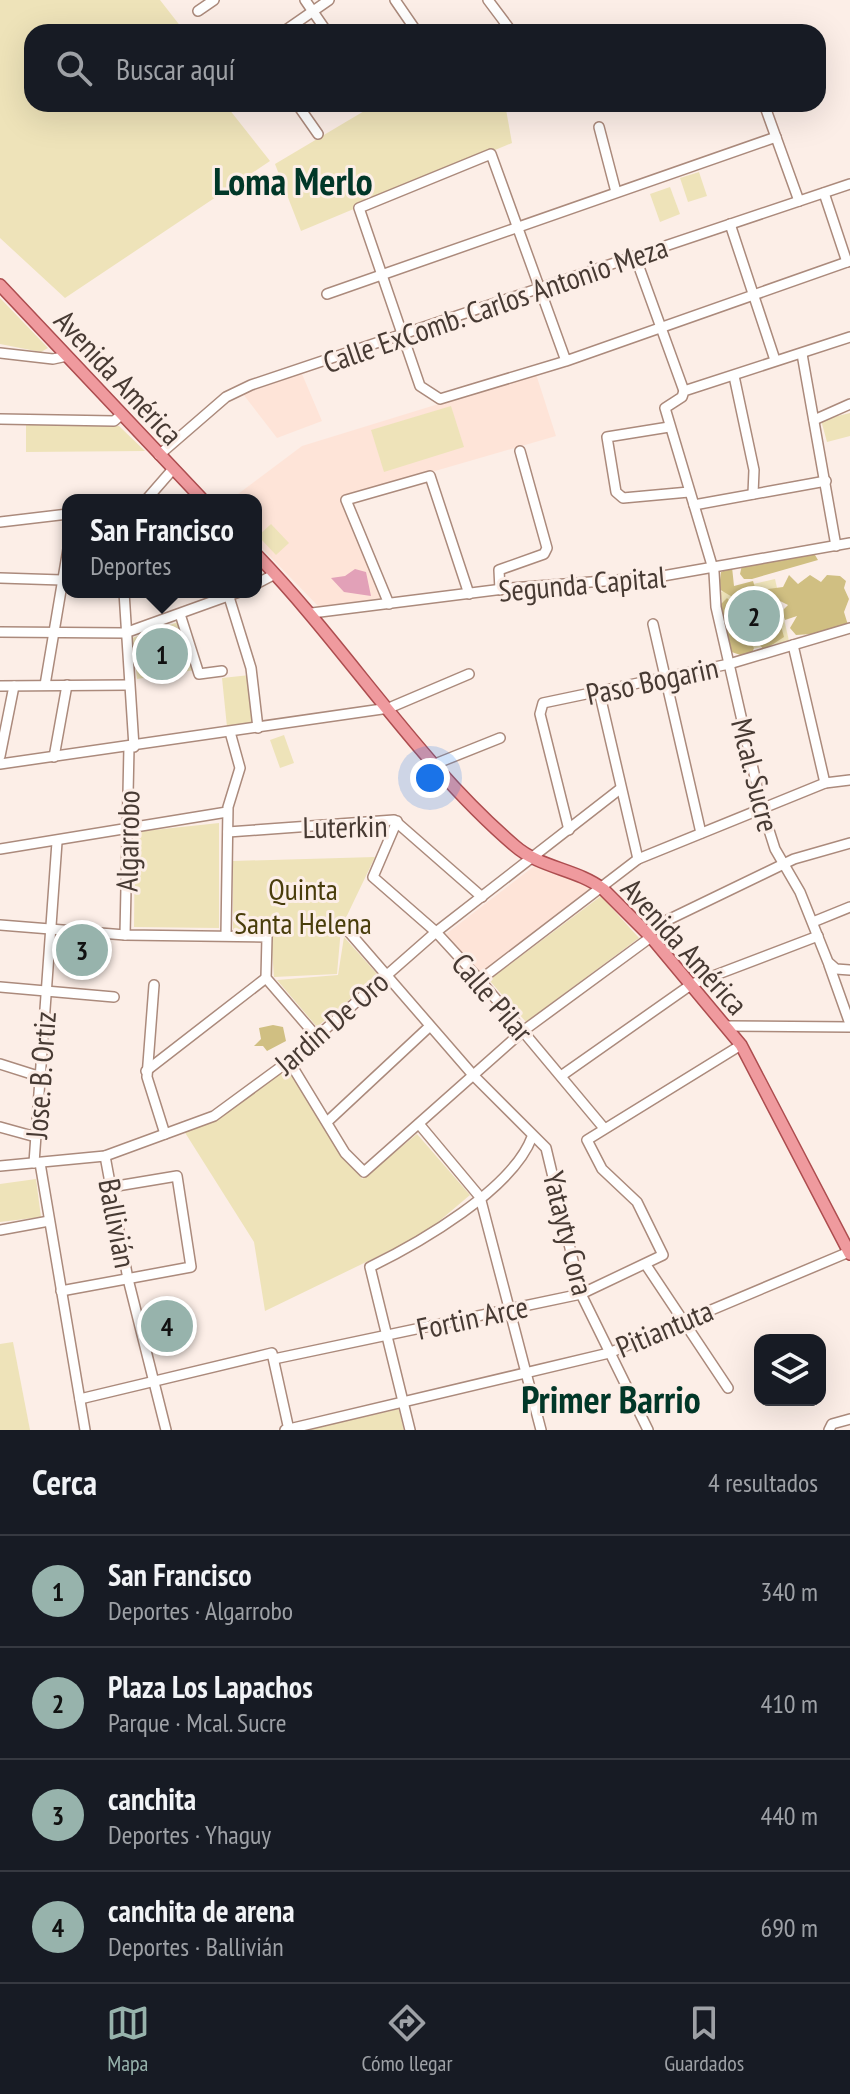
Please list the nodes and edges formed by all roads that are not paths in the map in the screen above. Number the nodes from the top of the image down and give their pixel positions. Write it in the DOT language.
graph roads {
  1 [pos="214,0"];
  2 [pos="305,0"];
  3 [pos="329,0"];
  4 [pos="395,0"];
  5 [pos="488,0"];
  6 [pos="198,11"];
  7 [pos="313,11"];
  8 [pos="294,24"];
  9 [pos="322,24"];
  10 [pos="412,24"];
  11 [pos="506,24"];
  12 [pos="303,112"];
  13 [pos="767,112"];
  14 [pos="599,127"];
  15 [pos="318,134"];
  16 [pos="776,137"];
  17 [pos="850,184"];
  18 [pos="616,192"];
  19 [pos="824,193"];
  20 [pos="799,201"];
  21 [pos="730,224"];
  22 [pos="518,226"];
  23 [pos="635,256"];
  24 [pos="848,261"];
  25 [pos="379,273"];
  26 [pos="0,285"];
  27 [pos="542,289"];
  28 [pos="327,294"];
  29 [pos="754,295"];
  30 [pos="660,329"];
  31 [pos="403,337"];
  32 [pos="850,337"];
  33 [pos="0,353"];
  34 [pos="802,354"];
  35 [pos="67,356"];
  36 [pos="775,360"];
  37 [pos="566,361"];
  38 [pos="734,376"];
  39 [pos="684,391"];
  40 [pos="850,404"];
  41 [pos="121,415"];
  42 [pos="0,419"];
  43 [pos="814,420"];
  44 [pos="669,427"];
  45 [pos="520,451"];
  46 [pos="159,455"];
  47 [pos="173,469"];
  48 [pos="826,481"];
  49 [pos="689,492"];
  50 [pos="151,494"];
  51 [pos="197,494"];
  52 [pos="753,494"];
  53 [pos="694,505"];
  54 [pos="62,515"];
  55 [pos="0,522"];
  56 [pos="850,543"];
  57 [pos="836,546"];
  58 [pos="262,560"];
  59 [pos="713,567"];
  60 [pos="275,574"];
  61 [pos="0,578"];
  62 [pos="62,580"];
  63 [pos="262,581"];
  64 [pos="500,590"];
  65 [pos="469,594"];
  66 [pos="124,598"];
  67 [pos="222,598"];
  68 [pos="233,598"];
  69 [pos="389,604"];
  70 [pos="312,613"];
  71 [pos="180,614"];
  72 [pos="653,624"];
  73 [pos="849,628"];
  74 [pos="0,632"];
  75 [pos="54,632"];
  76 [pos="125,633"];
  77 [pos="793,645"];
  78 [pos="729,664"];
  79 [pos="222,671"];
  80 [pos="469,674"];
  81 [pos="665,677"];
  82 [pos="45,685"];
  83 [pos="67,685"];
  84 [pos="129,685"];
  85 [pos="0,686"];
  86 [pos="14,686"];
  87 [pos="599,691"];
  88 [pos="389,708"];
  89 [pos="258,728"];
  90 [pos="230,732"];
  91 [pos="500,738"];
  92 [pos="132,747"];
  93 [pos="0,756"];
  94 [pos="54,757"];
  95 [pos="0,764"];
  96 [pos="435,764"];
  97 [pos="850,780"];
  98 [pos="825,783"];
  99 [pos="620,789"];
  100 [pos="762,808"];
  101 [pos="227,812"];
  102 [pos="397,821"];
  103 [pos="129,829"];
  104 [pos="569,830"];
  105 [pos="228,832"];
  106 [pos="701,833"];
  107 [pos="57,842"];
  108 [pos="850,843"];
  109 [pos="0,849"];
  110 [pos="534,858"];
  111 [pos="638,859"];
  112 [pos="783,864"];
  113 [pos="603,889"];
  114 [pos="482,897"];
  115 [pos="850,907"];
  116 [pos="813,922"];
  117 [pos="0,925"];
  118 [pos="49,928"];
  119 [pos="349,932"];
  120 [pos="436,932"];
  121 [pos="648,934"];
  122 [pos="125,935"];
  123 [pos="226,935"];
  124 [pos="818,936"];
  125 [pos="828,962"];
  126 [pos="850,970"];
  127 [pos="386,975"];
  128 [pos="266,978"];
  129 [pos="480,980"];
  130 [pos="692,984"];
  131 [pos="154,985"];
  132 [pos="0,987"];
  133 [pos="46,989"];
  134 [pos="114,997"];
  135 [pos="430,1026"];
  136 [pos="727,1026"];
  137 [pos="850,1026"];
  138 [pos="523,1031"];
  139 [pos="317,1037"];
  140 [pos="741,1045"];
  141 [pos="289,1061"];
  142 [pos="0,1064"];
  143 [pos="146,1071"];
  144 [pos="473,1075"];
  145 [pos="561,1076"];
  146 [pos="41,1077"];
  147 [pos="327,1122"];
  148 [pos="419,1124"];
  149 [pos="0,1127"];
  150 [pos="603,1127"];
  151 [pos="165,1134"];
  152 [pos="36,1137"];
  153 [pos="532,1137"];
  154 [pos="105,1156"];
  155 [pos="37,1163"];
  156 [pos="0,1166"];
  157 [pos="111,1187"];
  158 [pos="480,1197"];
  159 [pos="49,1221"];
  160 [pos="0,1230"];
  161 [pos="850,1253"];
  162 [pos="646,1265"];
  163 [pos="128,1279"];
  164 [pos="61,1291"];
  165 [pos="581,1294"];
  166 [pos="508,1310"];
  167 [pos="683,1319"];
  168 [pos="387,1335"];
  169 [pos="609,1353"];
  170 [pos="273,1356"];
  171 [pos="526,1375"];
  172 [pos="153,1382"];
  173 [pos="728,1388"];
  174 [pos="80,1399"];
  175 [pos="403,1403"];
  176 [pos="850,1419"];
  177 [pos="85,1430"];
  178 [pos="166,1430"];
  179 [pos="288,1430"];
  180 [pos="410,1430"];
  181 [pos="541,1430"];
  182 [pos="648,1430"];
  183 [pos="829,1430"];
  1 -- 6 [label="street"];
  2 -- 7 [label="street"];
  3 -- 7 [label="street"];
  4 -- 10 [label="street"];
  5 -- 11 [label="street"];
  7 -- 8 [label="street"];
  7 -- 9 [label="street"];
  12 -- 15 [label="street"];
  13 -- 16 [label="street"];
  14 -- 18 [label="street"];
  16 -- 18 [label="street"];
  16 -- 20 [label="street"];
  17 -- 19 [label="street, Calle ExComb. Carlos Antonio Meza"];
  18 -- 22 [label="street"];
  19 -- 20 [label="street, Calle ExComb. Carlos Antonio Meza"];
  19 -- 24 [label="street"];
  20 -- 21 [label="street, Calle ExComb. Carlos Antonio Meza"];
  21 -- 23 [label="street, Calle ExComb. Carlos Antonio Meza"];
  21 -- 29 [label="street"];
  22 -- 25 [label="street"];
  22 -- 25 [label="street"];
  22 -- 27 [label="street"];
  23 -- 27 [label="street, Calle ExComb. Carlos Antonio Meza"];
  23 -- 30 [label="street"];
  24 -- 29 [label="street"];
  25 -- 28 [label="street"];
  25 -- 31 [label="street"];
  26 -- 35 [label="main road, Avenida América"];
  27 -- 31 [label="street, Calle ExComb. Carlos Antonio Meza"];
  27 -- 37 [label="street"];
  29 -- 30 [label="street"];
  29 -- 36 [label="street"];
  30 -- 37 [label="street"];
  30 -- 39 [label="street"];
  31 -- 37 [label="street"];
  31 -- 46 [label="street, Calle ExComb. Carlos Antonio Meza"];
  32 -- 34 [label="street"];
  33 -- 35 [label="street"];
  34 -- 36 [label="street"];
  34 -- 43 [label="street"];
  35 -- 41 [label="main road, Avenida América"];
  36 -- 38 [label="street"];
  38 -- 39 [label="street"];
  38 -- 52 [label="street"];
  39 -- 44 [label="street"];
  40 -- 43 [label="street"];
  41 -- 42 [label="street"];
  41 -- 46 [label="main road, Avenida América"];
  43 -- 48 [label="street"];
  44 -- 49 [label="street, Mcal. Sucre"];
  44 -- 49 [label="street"];
  45 -- 64 [label="street"];
  46 -- 47 [label="main road, Avenida América"];
  47 -- 50 [label="street"];
  47 -- 51 [label="main road, Avenida América"];
  48 -- 52 [label="street"];
  48 -- 57 [label="street"];
  49 -- 53 [label="street, Mcal. Sucre"];
  52 -- 53 [label="street"];
  53 -- 59 [label="street, Mcal. Sucre"];
  54 -- 55 [label="street"];
  56 -- 57 [label="street, Segunda Capital"];
  57 -- 59 [label="street, Segunda Capital"];
  58 -- 60 [label="main road, Avenida América"];
  59 -- 64 [label="street, Segunda Capital"];
  59 -- 78 [label="street, Mcal. Sucre"];
  60 -- 63 [label="street"];
  60 -- 70 [label="main road, Avenida América"];
  61 -- 62 [label="street"];
  62 -- 75 [label="street"];
  64 -- 65 [label="street, Segunda Capital"];
  65 -- 69 [label="street, Segunda Capital"];
  65 -- 69 [label="street"];
  66 -- 76 [label="street, Algarrobo"];
  67 -- 71 [label="street"];
  68 -- 89 [label="street"];
  69 -- 70 [label="street, Segunda Capital"];
  70 -- 88 [label="main road, Avenida América"];
  71 -- 76 [label="street"];
  71 -- 79 [label="street"];
  72 -- 81 [label="street"];
  73 -- 77 [label="street, Paso Bogarin"];
  74 -- 75 [label="street"];
  75 -- 76 [label="street"];
  75 -- 82 [label="street"];
  76 -- 84 [label="street, Algarrobo"];
  77 -- 78 [label="street, Paso Bogarin"];
  77 -- 98 [label="street"];
  78 -- 81 [label="street, Paso Bogarin"];
  78 -- 100 [label="street, Mcal. Sucre"];
  80 -- 88 [label="street"];
  81 -- 87 [label="street, Paso Bogarin"];
  81 -- 106 [label="street"];
  82 -- 83 [label="street"];
  82 -- 86 [label="street"];
  83 -- 84 [label="street"];
  83 -- 94 [label="street"];
  84 -- 92 [label="street, Algarrobo"];
  85 -- 86 [label="street"];
  86 -- 93 [label="street"];
  87 -- 99 [label="street"];
  87 -- 104 [label="street, Paso Bogarin"];
  88 -- 89 [label="street"];
  88 -- 96 [label="main road, Avenida América"];
  89 -- 90 [label="street"];
  90 -- 92 [label="street"];
  90 -- 101 [label="street"];
  91 -- 96 [label="street"];
  92 -- 94 [label="street"];
  92 -- 103 [label="street, Algarrobo"];
  94 -- 95 [label="street"];
  96 -- 110 [label="main road, Avenida América"];
  97 -- 98 [label="street"];
  98 -- 100 [label="street"];
  99 -- 104 [label="street, Jardin De Oro"];
  99 -- 111 [label="street"];
  100 -- 106 [label="street"];
  100 -- 112 [label="street, Mcal. Sucre"];
  101 -- 103 [label="street"];
  101 -- 105 [label="street"];
  102 -- 105 [label="street, Luterkin"];
  102 -- 114 [label="street, Luterkin"];
  102 -- 120 [label="street, Calle Pilar"];
  103 -- 107 [label="street"];
  103 -- 122 [label="street, Algarrobo"];
  104 -- 110 [label="street, Jardin De Oro"];
  105 -- 123 [label="street"];
  106 -- 111 [label="street"];
  107 -- 109 [label="street"];
  107 -- 118 [label="street, Jose. B. Ortiz"];
  108 -- 112 [label="street"];
  110 -- 113 [label="main road, Avenida América"];
  110 -- 114 [label="street, Jardin De Oro"];
  111 -- 113 [label="street"];
  112 -- 116 [label="street, Mcal. Sucre"];
  112 -- 121 [label="street"];
  113 -- 121 [label="main road, Avenida América"];
  113 -- 129 [label="street"];
  114 -- 120 [label="street, Jardin De Oro"];
  115 -- 116 [label="street"];
  116 -- 124 [label="street, Mcal. Sucre"];
  117 -- 118 [label="street"];
  118 -- 122 [label="street"];
  118 -- 133 [label="street, Jose. B. Ortiz"];
  119 -- 127 [label="street, Yatayty Cora"];
  120 -- 127 [label="street, Jardin De Oro"];
  120 -- 129 [label="street, Calle Pilar"];
  121 -- 130 [label="main road, Avenida América"];
  121 -- 138 [label="street"];
  122 -- 123 [label="street"];
  123 -- 128 [label="street"];
  124 -- 125 [label="street, Mcal. Sucre"];
  124 -- 130 [label="street"];
  125 -- 126 [label="street"];
  125 -- 137 [label="street, Mcal. Sucre"];
  127 -- 135 [label="street, Yatayty Cora"];
  127 -- 139 [label="street, Jardin De Oro"];
  128 -- 139 [label="street"];
  128 -- 143 [label="street"];
  129 -- 138 [label="street, Calle Pilar"];
  130 -- 136 [label="main road, Avenida América"];
  130 -- 145 [label="street"];
  131 -- 143 [label="street"];
  132 -- 133 [label="street"];
  133 -- 134 [label="street"];
  133 -- 146 [label="street, Jose. B. Ortiz"];
  135 -- 144 [label="street, Yatayty Cora"];
  135 -- 147 [label="street"];
  136 -- 137 [label="street"];
  136 -- 140 [label="main road, Avenida América"];
  138 -- 144 [label="street"];
  138 -- 145 [label="street, Calle Pilar"];
  139 -- 141 [label="street, Jardin De Oro"];
  140 -- 150 [label="street"];
  140 -- 161 [label="main road, Avenida América"];
  141 -- 147 [label="street"];
  141 -- 151 [label="street, Jardin De Oro"];
  142 -- 146 [label="street"];
  143 -- 151 [label="street"];
  144 -- 148 [label="street"];
  144 -- 153 [label="street, Yatayty Cora"];
  145 -- 150 [label="street, Calle Pilar"];
  146 -- 152 [label="street, Jose. B. Ortiz"];
  147 -- 148 [label="street"];
  148 -- 158 [label="street"];
  149 -- 152 [label="street"];
  150 -- 162 [label="street, Fortin Arce"];
  151 -- 154 [label="street, Jardin De Oro"];
  152 -- 155 [label="street, Jose. B. Ortiz"];
  153 -- 158 [label="street"];
  153 -- 165 [label="street, Yatayty Cora"];
  154 -- 155 [label="street, Jardin De Oro"];
  154 -- 157 [label="street, Ballivián"];
  155 -- 156 [label="street, Jardin De Oro"];
  155 -- 159 [label="street, Jose. B. Ortiz"];
  157 -- 163 [label="street, Ballivián"];
  157 -- 163 [label="street"];
  158 -- 166 [label="street"];
  158 -- 168 [label="street"];
  159 -- 160 [label="street"];
  159 -- 164 [label="street, Jose. B. Ortiz"];
  161 -- 167 [label="street, Pitiantuta"];
  162 -- 165 [label="street, Fortin Arce"];
  162 -- 167 [label="street"];
  163 -- 164 [label="street"];
  163 -- 172 [label="street, Ballivián"];
  164 -- 174 [label="street, Jose. B. Ortiz"];
  165 -- 166 [label="street, Fortin Arce"];
  165 -- 169 [label="street, Yatayty Cora"];
  166 -- 168 [label="street, Fortin Arce"];
  166 -- 171 [label="street"];
  167 -- 169 [label="street, Pitiantuta"];
  167 -- 173 [label="street"];
  168 -- 170 [label="street, Fortin Arce"];
  168 -- 175 [label="street"];
  169 -- 171 [label="street, Pitiantuta"];
  169 -- 182 [label="street, Yatayty Cora"];
  170 -- 172 [label="street, Fortin Arce"];
  170 -- 179 [label="street"];
  171 -- 175 [label="street, Pitiantuta"];
  171 -- 181 [label="street"];
  172 -- 174 [label="street, Fortin Arce"];
  172 -- 178 [label="street, Ballivián"];
  174 -- 177 [label="street, Jose. B. Ortiz"];
  175 -- 179 [label="street, Pitiantuta"];
  175 -- 180 [label="street"];
  176 -- 183 [label="street"];
}
